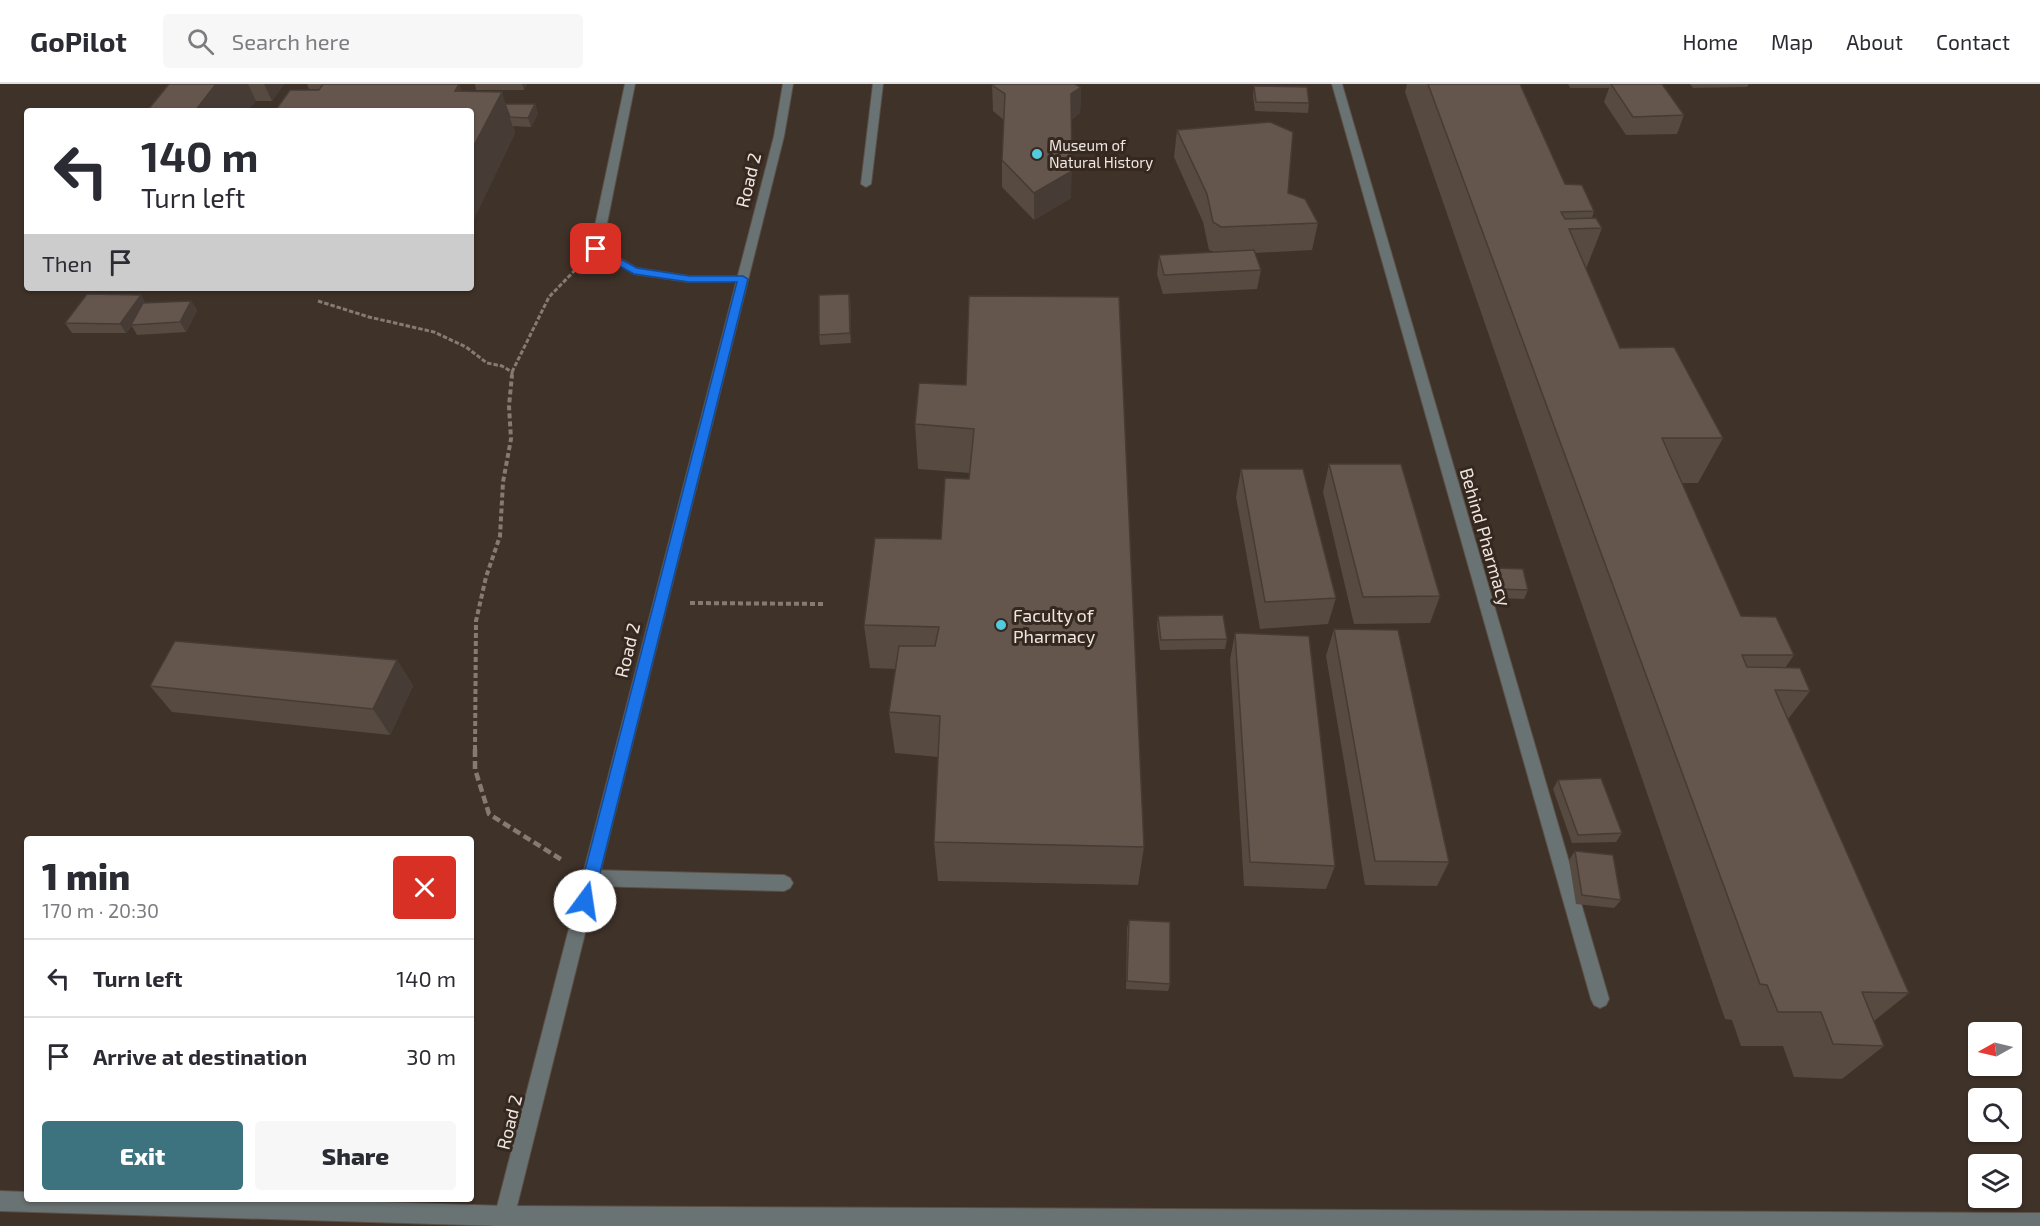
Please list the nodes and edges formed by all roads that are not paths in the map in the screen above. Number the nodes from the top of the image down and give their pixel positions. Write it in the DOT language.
graph roads {
  1 [pos="630,84"];
  2 [pos="788,84"];
  3 [pos="878,84"];
  4 [pos="1337,84"];
  5 [pos="866,184"];
  6 [pos="743,279"];
  7 [pos="591,878"];
  8 [pos="784,883"];
  9 [pos="1600,999"];
  10 [pos="0,1201"];
  11 [pos="24,1202"];
  12 [pos="25,1202"];
  13 [pos="504,1221"];
  14 [pos="1214,1223"];
  15 [pos="2040,1223"];
  1 -- 6 [label="street"];
  2 -- 6 [label="street, Road 2"];
  3 -- 5 [label="street"];
  4 -- 9 [label="street, Behind Pharmacy"];
  6 -- 7 [label="street, Road 2"];
  7 -- 8 [label="street"];
  7 -- 13 [label="street, Road 2"];
  10 -- 11 [label="street"];
  12 -- 13 [label="street"];
  13 -- 14 [label="street"];
  14 -- 15 [label="street"];
}
